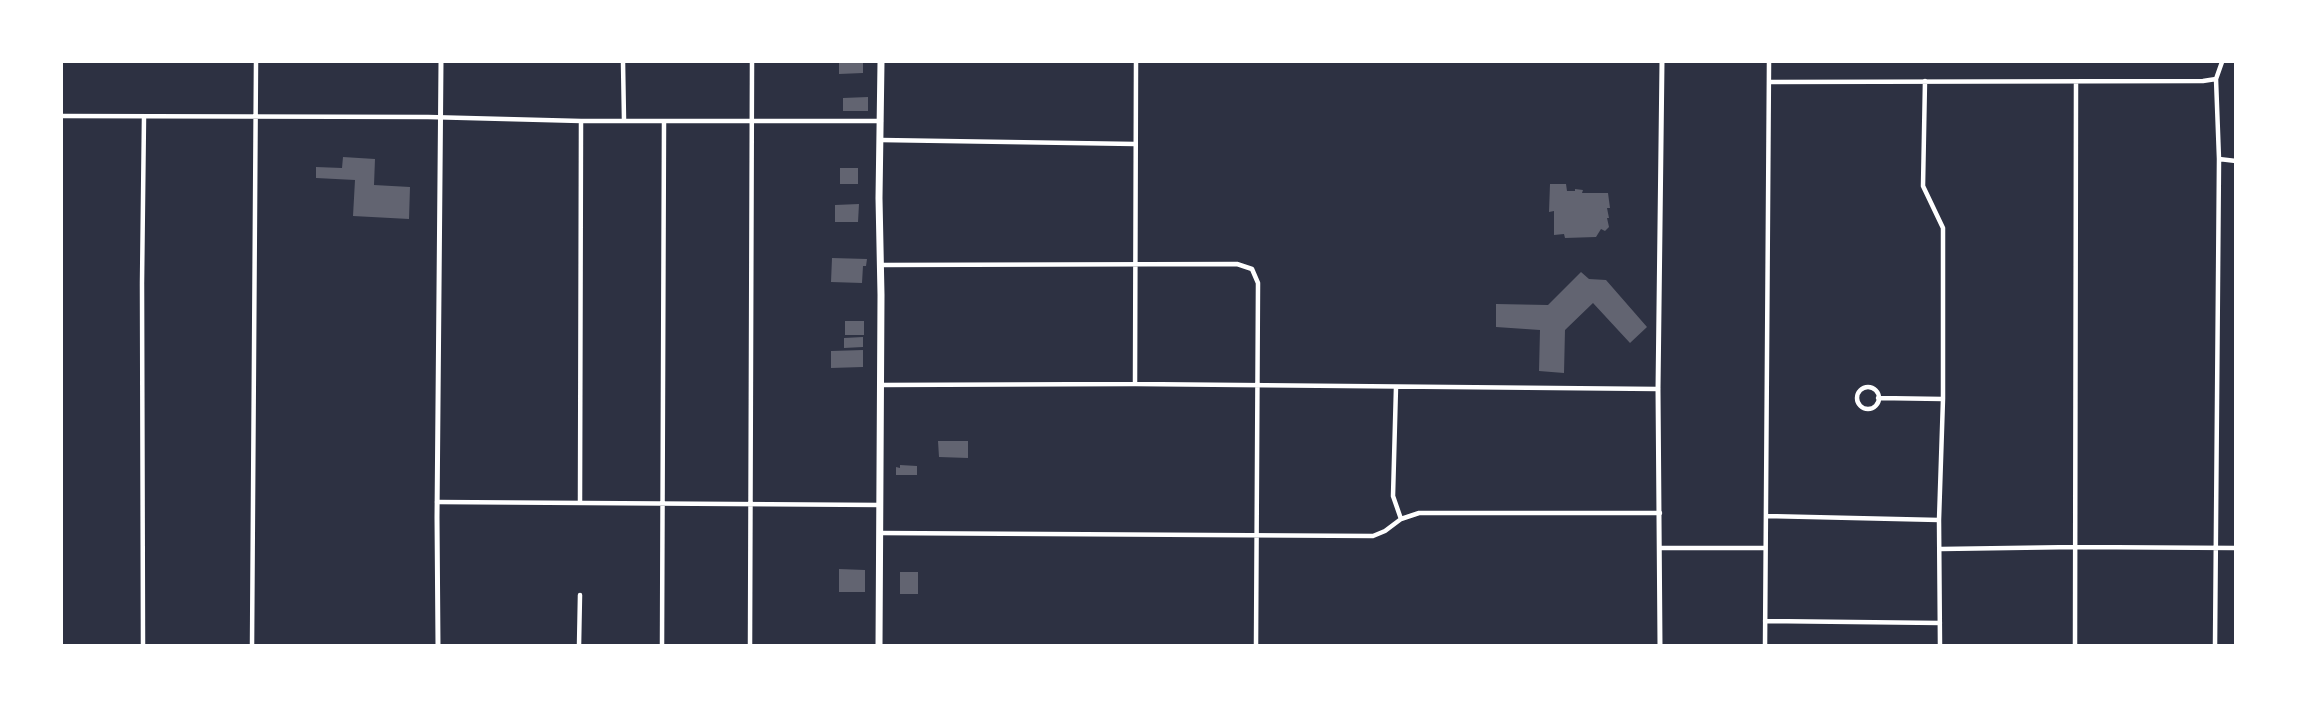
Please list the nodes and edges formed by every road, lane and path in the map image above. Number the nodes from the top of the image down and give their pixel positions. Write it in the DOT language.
graph roads {
  1 [pos="256,62"];
  2 [pos="441,62"];
  3 [pos="623,62"];
  4 [pos="752,62"];
  5 [pos="881,62"];
  6 [pos="1136,62"];
  7 [pos="1662,62"];
  8 [pos="1768,62"];
  9 [pos="2222,62"];
  10 [pos="2216,79"];
  11 [pos="1925,81"];
  12 [pos="1769,82"];
  13 [pos="2076,82"];
  14 [pos="62,116"];
  15 [pos="255,116"];
  16 [pos="144,117"];
  17 [pos="441,117"];
  18 [pos="624,120"];
  19 [pos="751,120"];
  20 [pos="580,121"];
  21 [pos="664,121"];
  22 [pos="880,121"];
  23 [pos="881,140"];
  24 [pos="1135,144"];
  25 [pos="2219,159"];
  26 [pos="2235,161"];
  27 [pos="880,265"];
  28 [pos="1136,265"];
  29 [pos="1136,384"];
  30 [pos="880,385"];
  31 [pos="1258,386"];
  32 [pos="1396,387"];
  33 [pos="1658,389"];
  34 [pos="1878,398"];
  35 [pos="1943,399"];
  36 [pos="580,501"];
  37 [pos="437,502"];
  38 [pos="663,502"];
  39 [pos="749,504"];
  40 [pos="880,505"];
  41 [pos="1660,513"];
  42 [pos="1766,516"];
  43 [pos="1401,519"];
  44 [pos="1939,520"];
  45 [pos="880,533"];
  46 [pos="1257,534"];
  47 [pos="2076,547"];
  48 [pos="2216,547"];
  49 [pos="1661,548"];
  50 [pos="1765,548"];
  51 [pos="2235,548"];
  52 [pos="1941,549"];
  53 [pos="580,596"];
  54 [pos="1765,621"];
  55 [pos="1940,623"];
  56 [pos="143,645"];
  57 [pos="252,645"];
  58 [pos="438,645"];
  59 [pos="579,645"];
  60 [pos="662,645"];
  61 [pos="750,645"];
  62 [pos="879,645"];
  63 [pos="1256,645"];
  64 [pos="1660,645"];
  65 [pos="1765,645"];
  66 [pos="1940,645"];
  67 [pos="2075,645"];
  68 [pos="2215,645"];
  1 -- 15 [label="street"];
  2 -- 17 [label="street"];
  3 -- 18 [label="street"];
  4 -- 19 [label="street"];
  5 -- 22 [label="main road"];
  6 -- 24 [label="street"];
  7 -- 33 [label="street"];
  8 -- 12 [label="street"];
  9 -- 10 [label="street"];
  10 -- 13 [label="street"];
  10 -- 25 [label="street"];
  11 -- 12 [label="street"];
  11 -- 13 [label="street"];
  11 -- 35 [label="street"];
  12 -- 42 [label="street"];
  13 -- 47 [label="street"];
  14 -- 16 [label="street"];
  15 -- 16 [label="street"];
  15 -- 17 [label="street"];
  15 -- 57 [label="street"];
  16 -- 56 [label="street"];
  17 -- 20 [label="street"];
  17 -- 37 [label="street"];
  18 -- 20 [label="street"];
  18 -- 21 [label="street"];
  19 -- 21 [label="street"];
  19 -- 22 [label="street"];
  19 -- 39 [label="street"];
  20 -- 36 [label="street"];
  21 -- 38 [label="street"];
  22 -- 23 [label="main road"];
  23 -- 24 [label="street"];
  23 -- 27 [label="main road"];
  24 -- 28 [label="street"];
  25 -- 26 [label="street"];
  25 -- 48 [label="street"];
  27 -- 28 [label="street"];
  27 -- 30 [label="main road"];
  28 -- 29 [label="street"];
  28 -- 31 [label="street"];
  29 -- 30 [label="street"];
  29 -- 31 [label="street"];
  30 -- 40 [label="main road"];
  31 -- 32 [label="street"];
  31 -- 46 [label="street"];
  32 -- 33 [label="street"];
  32 -- 43 [label="street"];
  33 -- 41 [label="street"];
  34 -- 34 [label="street"];
  34 -- 35 [label="street"];
  35 -- 44 [label="street"];
  36 -- 37 [label="street"];
  36 -- 38 [label="street"];
  37 -- 58 [label="street"];
  38 -- 39 [label="street"];
  38 -- 60 [label="street"];
  39 -- 40 [label="street"];
  39 -- 61 [label="street"];
  40 -- 45 [label="main road"];
  41 -- 43 [label="street"];
  41 -- 49 [label="street"];
  42 -- 44 [label="street"];
  42 -- 50 [label="street"];
  43 -- 46 [label="street"];
  44 -- 52 [label="street"];
  45 -- 46 [label="street"];
  45 -- 62 [label="main road"];
  46 -- 63 [label="street"];
  47 -- 48 [label="street"];
  47 -- 52 [label="street"];
  47 -- 67 [label="street"];
  48 -- 51 [label="street"];
  48 -- 68 [label="street"];
  49 -- 50 [label="street"];
  49 -- 64 [label="street"];
  50 -- 54 [label="street"];
  52 -- 55 [label="street"];
  53 -- 59 [label="street"];
  54 -- 55 [label="street"];
  54 -- 65 [label="street"];
  55 -- 66 [label="street"];
}
